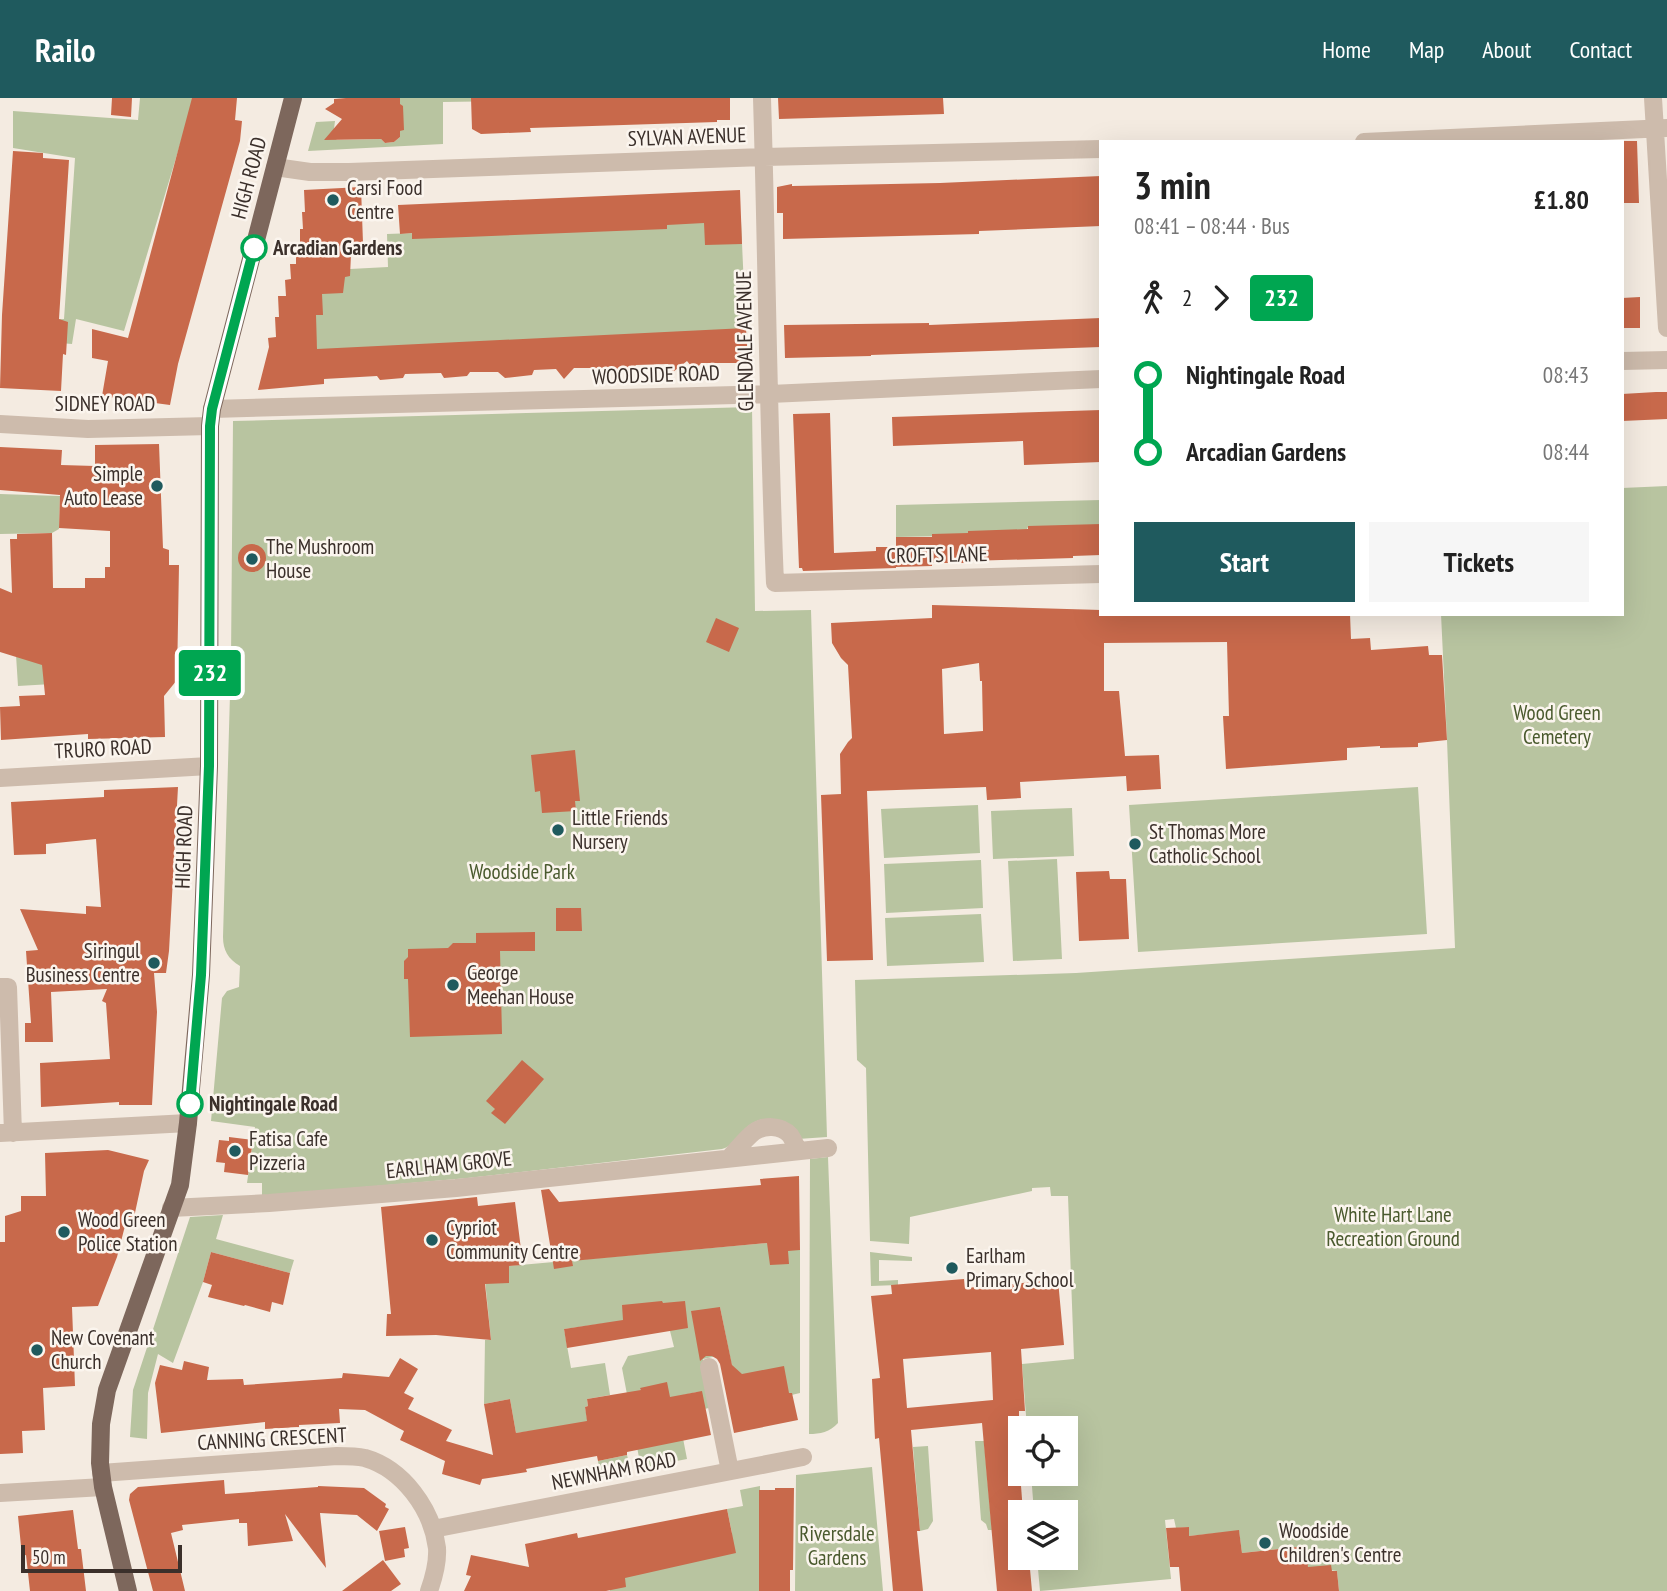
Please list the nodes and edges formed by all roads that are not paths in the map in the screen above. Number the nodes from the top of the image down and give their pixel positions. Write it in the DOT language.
graph roads {
  1 [pos="293,98"];
  2 [pos="762,98"];
  3 [pos="1653,98"];
  4 [pos="1660,128"];
  5 [pos="1406,140"];
  6 [pos="1099,149"];
  7 [pos="764,157"];
  8 [pos="275,167"];
  9 [pos="1667,328"];
  10 [pos="1667,360"];
  11 [pos="1624,361"];
  12 [pos="1099,379"];
  13 [pos="769,394"];
  14 [pos="211,417"];
  15 [pos="0,424"];
  16 [pos="1099,574"];
  17 [pos="775,583"];
  18 [pos="209,766"];
  19 [pos="0,778"];
  20 [pos="0,987"];
  21 [pos="188,1123"];
  22 [pos="7,1133"];
  23 [pos="828,1147"];
  24 [pos="797,1150"];
  25 [pos="730,1157"];
  26 [pos="171,1208"];
  27 [pos="709,1367"];
  28 [pos="803,1457"];
  29 [pos="730,1471"];
  30 [pos="102,1480"];
  31 [pos="0,1493"];
  32 [pos="433,1529"];
  33 [pos="128,1591"];
  34 [pos="429,1591"];
  1 -- 8 [label="main road, HIGH ROAD"];
  2 -- 7 [label="street, GLENDALE AVENUE"];
  3 -- 4 [label="street"];
  4 -- 5 [label="street"];
  4 -- 9 [label="street"];
  6 -- 7 [label="street, SYLVAN AVENUE"];
  7 -- 8 [label="street, SYLVAN AVENUE"];
  7 -- 13 [label="street, GLENDALE AVENUE"];
  8 -- 14 [label="main road, HIGH ROAD"];
  10 -- 11 [label="street"];
  12 -- 13 [label="street, WOODSIDE ROAD"];
  13 -- 14 [label="street, WOODSIDE ROAD"];
  13 -- 17 [label="street, GLENDALE AVENUE"];
  14 -- 15 [label="street, SIDNEY ROAD"];
  14 -- 18 [label="main road, HIGH ROAD"];
  16 -- 17 [label="street, CROFTS LANE"];
  18 -- 19 [label="street, TRURO ROAD"];
  18 -- 21 [label="main road, HIGH ROAD"];
  20 -- 22 [label="street"];
  21 -- 22 [label="street"];
  21 -- 26 [label="main road, HIGH ROAD"];
  23 -- 24 [label="street, EARLHAM GROVE"];
  24 -- 25 [label="street, EARLHAM GROVE"];
  24 -- 25 [label="street"];
  25 -- 26 [label="street, EARLHAM GROVE"];
  26 -- 30 [label="main road, HIGH ROAD"];
  27 -- 29 [label="street"];
  28 -- 29 [label="street, NEWNHAM ROAD"];
  29 -- 32 [label="street, NEWNHAM ROAD"];
  30 -- 31 [label="street, CANNING CRESCENT"];
  30 -- 32 [label="street, CANNING CRESCENT"];
  30 -- 33 [label="main road, HIGH ROAD"];
  32 -- 34 [label="street, CANNING CRESCENT"];
}
